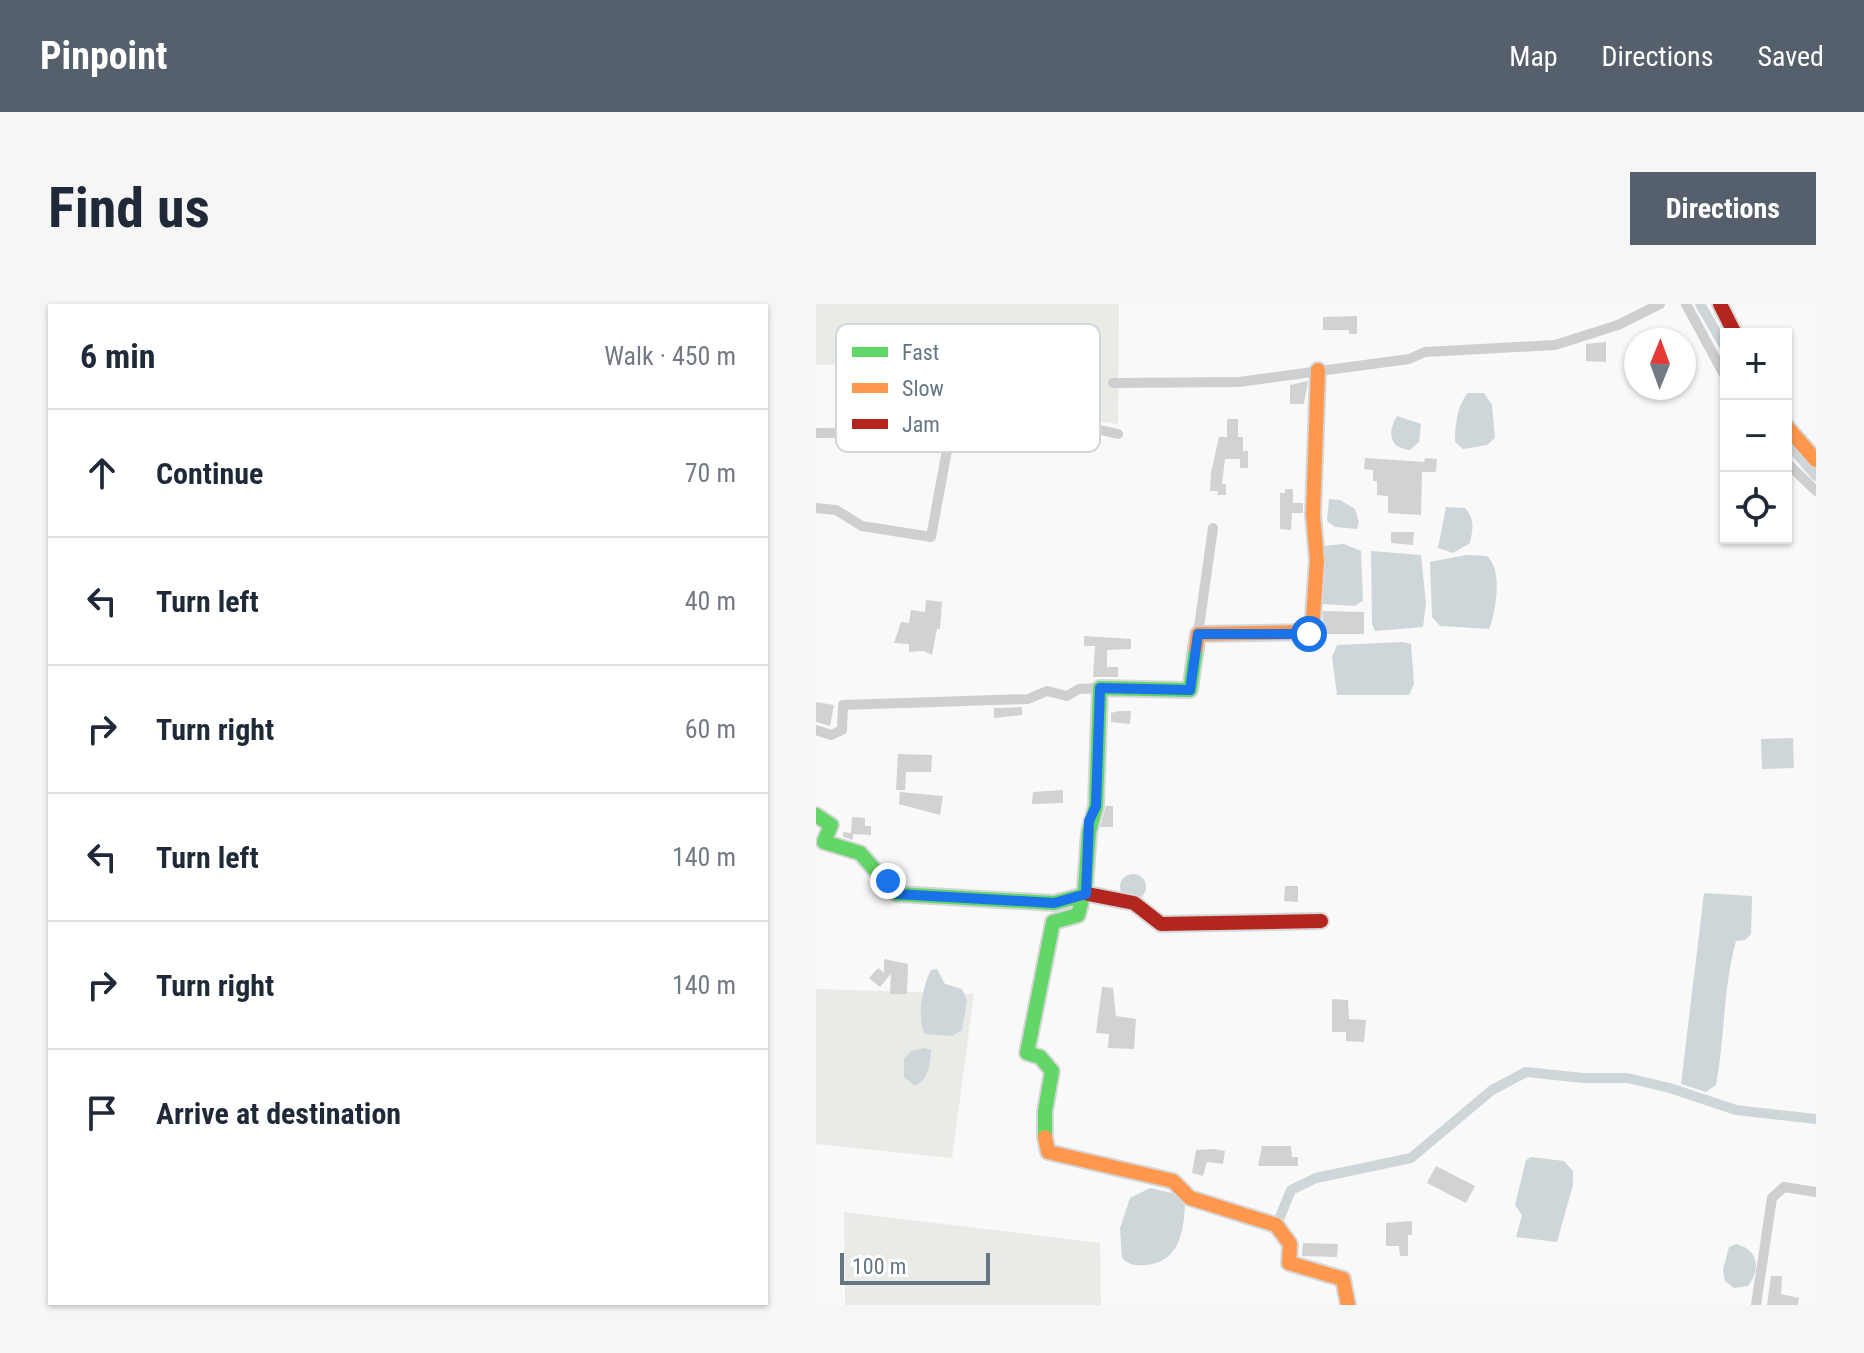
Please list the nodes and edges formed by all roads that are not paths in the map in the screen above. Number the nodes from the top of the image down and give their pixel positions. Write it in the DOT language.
graph roads {
  1 [pos="1660,304"];
  2 [pos="1686,304"];
  3 [pos="1720,304"];
  4 [pos="1732,328"];
  5 [pos="1720,367"];
  6 [pos="1318,370"];
  7 [pos="1113,383"];
  8 [pos="1100,430"];
  9 [pos="816,433"];
  10 [pos="1792,433"];
  11 [pos="836,434"];
  12 [pos="1118,434"];
  13 [pos="947,452"];
  14 [pos="1816,460"];
  15 [pos="1792,468"];
  16 [pos="1816,491"];
  17 [pos="816,508"];
  18 [pos="1213,528"];
  19 [pos="1198,634"];
  20 [pos="1100,688"];
  21 [pos="816,730"];
  22 [pos="816,815"];
  23 [pos="1086,894"];
  24 [pos="1321,921"];
  25 [pos="1816,1192"];
  26 [pos="1348,1305"];
  27 [pos="1756,1305"];
  1 -- 6 [label="street"];
  2 -- 5 [label="street"];
  3 -- 4 [label="street"];
  6 -- 7 [label="street"];
  6 -- 19 [label="street"];
  8 -- 12 [label="street"];
  9 -- 11 [label="street"];
  10 -- 14 [label="street"];
  13 -- 17 [label="street"];
  15 -- 16 [label="street"];
  18 -- 19 [label="street"];
  19 -- 20 [label="street"];
  20 -- 21 [label="street"];
  20 -- 23 [label="street"];
  22 -- 23 [label="street"];
  23 -- 24 [label="street"];
  23 -- 26 [label="street"];
  25 -- 27 [label="street"];
}
